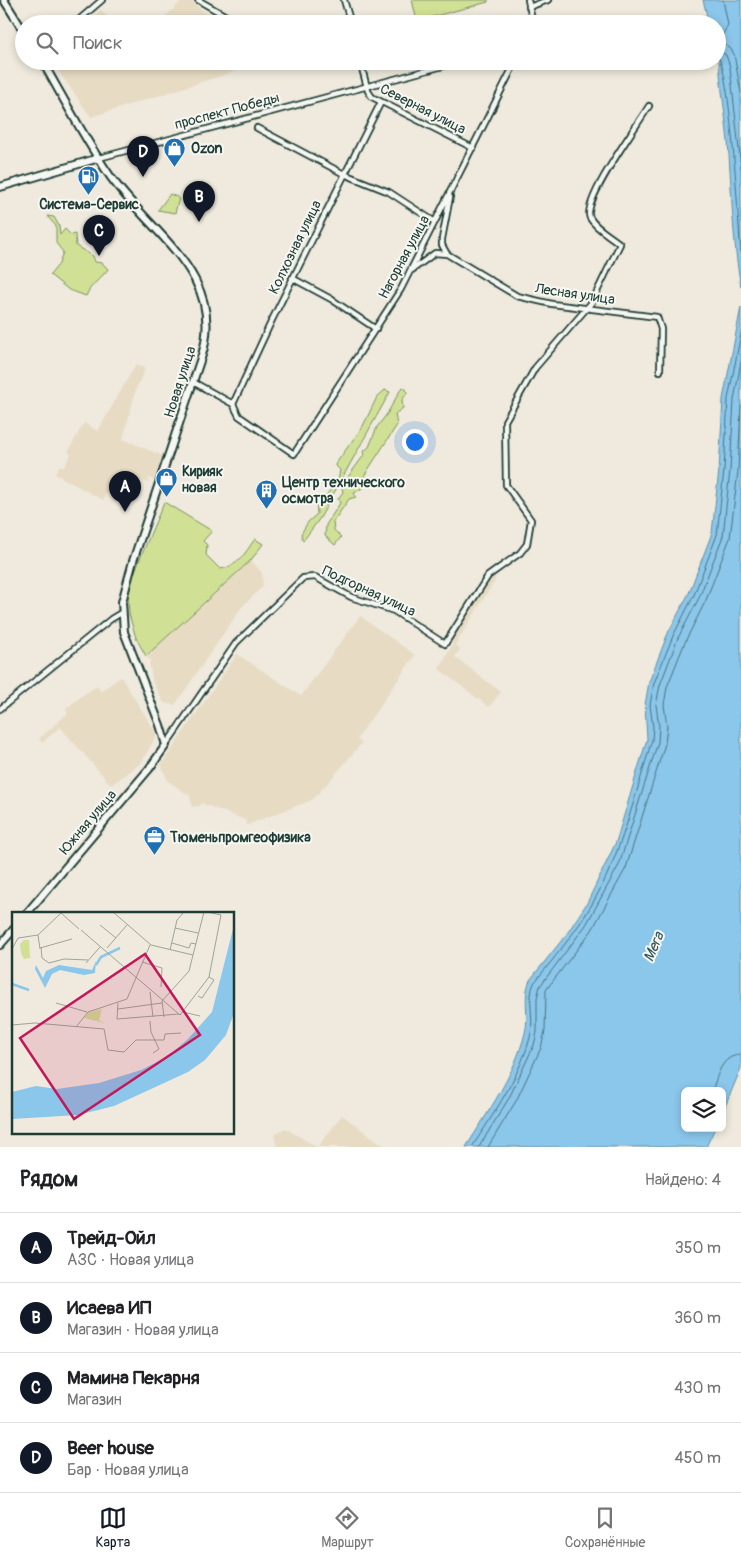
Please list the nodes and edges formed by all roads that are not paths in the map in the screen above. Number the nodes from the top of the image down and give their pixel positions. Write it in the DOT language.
graph roads {
  1 [pos="4,0"];
  2 [pos="102,0"];
  3 [pos="198,0"];
  4 [pos="344,0"];
  5 [pos="528,0"];
  6 [pos="548,0"];
  7 [pos="530,7"];
  8 [pos="84,15"];
  9 [pos="224,15"];
  10 [pos="348,15"];
  11 [pos="531,15"];
  12 [pos="15,18"];
  13 [pos="47,70"];
  14 [pos="362,70"];
  15 [pos="429,70"];
  16 [pos="512,70"];
  17 [pos="366,87"];
  18 [pos="381,102"];
  19 [pos="648,106"];
  20 [pos="257,128"];
  21 [pos="473,148"];
  22 [pos="99,158"];
  23 [pos="344,174"];
  24 [pos="0,187"];
  25 [pos="453,188"];
  26 [pos="435,222"];
  27 [pos="447,254"];
  28 [pos="409,273"];
  29 [pos="292,278"];
  30 [pos="587,309"];
  31 [pos="376,329"];
  32 [pos="660,371"];
  33 [pos="193,382"];
  34 [pos="233,404"];
  35 [pos="121,613"];
  36 [pos="0,709"];
  37 [pos="166,745"];
  38 [pos="28,912"];
  39 [pos="12,931"];
  40 [pos="0,945"];
  1 -- 12 [label="street"];
  2 -- 8 [label="street"];
  3 -- 9 [label="street"];
  4 -- 10 [label="street"];
  5 -- 7 [label="street"];
  6 -- 7 [label="street"];
  7 -- 11 [label="street"];
  13 -- 22 [label="street, Новая улица"];
  14 -- 17 [label="street"];
  15 -- 17 [label="street, проспект Победы"];
  16 -- 21 [label="street, Нагорная улица"];
  17 -- 18 [label="street, Северная улица"];
  17 -- 22 [label="street, проспект Победы"];
  18 -- 21 [label="street, Северная улица"];
  18 -- 23 [label="street, Колхозная улица"];
  19 -- 30 [label="street, Подгорная улица"];
  20 -- 23 [label="street"];
  21 -- 25 [label="street, Нагорная улица"];
  22 -- 24 [label="street, проспект Победы"];
  22 -- 33 [label="street, Новая улица"];
  23 -- 26 [label="street"];
  23 -- 29 [label="street, Колхозная улица"];
  25 -- 26 [label="street, Нагорная улица"];
  25 -- 27 [label="street"];
  26 -- 28 [label="street, Нагорная улица"];
  27 -- 28 [label="street"];
  27 -- 30 [label="street, Лесная улица"];
  28 -- 31 [label="street, Нагорная улица"];
  29 -- 31 [label="street"];
  29 -- 34 [label="street, Колхозная улица"];
  30 -- 32 [label="street, Лесная улица"];
  30 -- 37 [label="street, Подгорная улица"];
  31 -- 34 [label="street, Нагорная улица"];
  33 -- 34 [label="street"];
  33 -- 35 [label="street, Новая улица"];
  35 -- 36 [label="street"];
  35 -- 37 [label="street, Новая улица"];
  37 -- 38 [label="street, Южная улица"];
  39 -- 40 [label="street"];
}
